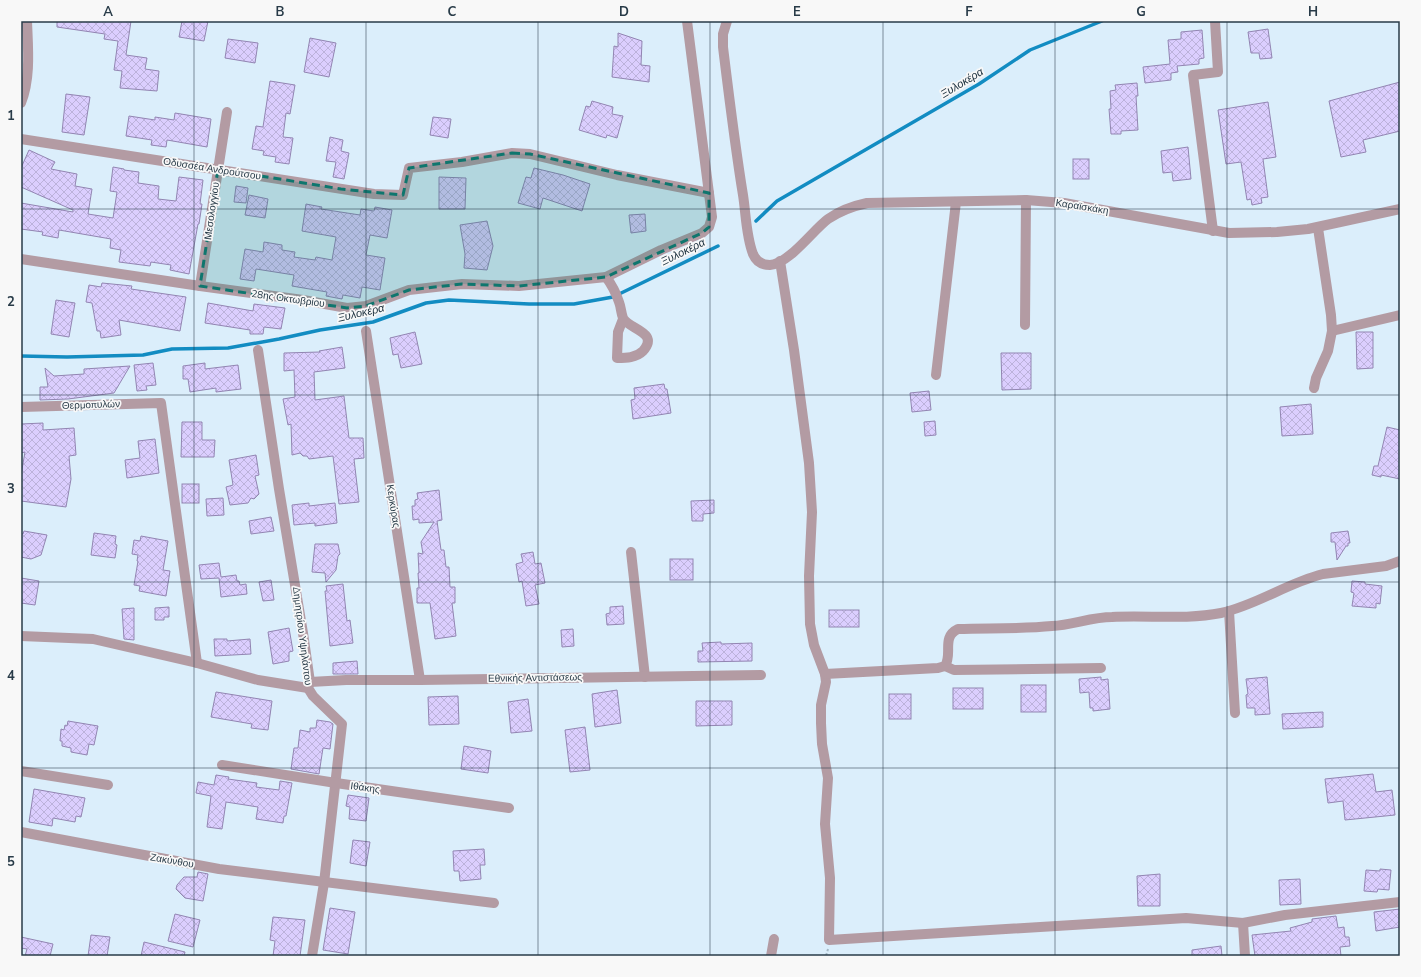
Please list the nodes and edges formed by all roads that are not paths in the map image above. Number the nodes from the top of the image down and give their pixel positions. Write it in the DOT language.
graph roads {
  1 [pos="27,21"];
  2 [pos="687,21"];
  3 [pos="727,21"];
  4 [pos="1215,21"];
  5 [pos="21,104"];
  6 [pos="227,112"];
  7 [pos="21,139"];
  8 [pos="218,169"];
  9 [pos="709,193"];
  10 [pos="1026,200"];
  11 [pos="956,202"];
  12 [pos="1400,209"];
  13 [pos="1318,228"];
  14 [pos="1213,231"];
  15 [pos="21,259"];
  16 [pos="780,261"];
  17 [pos="606,277"];
  18 [pos="200,286"];
  19 [pos="1400,315"];
  20 [pos="623,319"];
  21 [pos="1025,325"];
  22 [pos="366,331"];
  23 [pos="1332,331"];
  24 [pos="258,350"];
  25 [pos="936,375"];
  26 [pos="1314,388"];
  27 [pos="21,407"];
  28 [pos="631,552"];
  29 [pos="1400,561"];
  30 [pos="1229,611"];
  31 [pos="21,636"];
  32 [pos="197,663"];
  33 [pos="944,666"];
  34 [pos="1101,668"];
  35 [pos="825,674"];
  36 [pos="761,675"];
  37 [pos="645,676"];
  38 [pos="420,680"];
  39 [pos="309,685"];
  40 [pos="1235,713"];
  41 [pos="222,765"];
  42 [pos="21,770"];
  43 [pos="336,783"];
  44 [pos="108,785"];
  45 [pos="509,808"];
  46 [pos="21,832"];
  47 [pos="324,883"];
  48 [pos="1400,902"];
  49 [pos="494,903"];
  50 [pos="1243,923"];
  51 [pos="774,939"];
  52 [pos="312,956"];
  53 [pos="771,956"];
  54 [pos="1245,956"];
  1 -- 5 [label="street"];
  2 -- 9 [label="street"];
  3 -- 16 [label="street"];
  4 -- 14 [label="street"];
  6 -- 8 [label="street, Μεσολογγίου"];
  7 -- 8 [label="street, Οδυσσέα Ανδρούτσου"];
  8 -- 9 [label="street, Οδυσσέα Ανδρούτσου"];
  8 -- 18 [label="street, Μεσολογγίου"];
  9 -- 17 [label="street, 28ης Οκτωβρίου"];
  10 -- 11 [label="street, Καραϊσκάκη"];
  10 -- 14 [label="street, Καραϊσκάκη"];
  10 -- 21 [label="street"];
  11 -- 16 [label="street, Καραϊσκάκη"];
  11 -- 25 [label="street"];
  12 -- 13 [label="street, Καραϊσκάκη"];
  13 -- 14 [label="street, Καραϊσκάκη"];
  13 -- 23 [label="street"];
  15 -- 18 [label="street, 28ης Οκτωβρίου"];
  16 -- 35 [label="street"];
  17 -- 18 [label="street, 28ης Οκτωβρίου"];
  17 -- 20 [label="street"];
  19 -- 23 [label="street"];
  22 -- 38 [label="street, Κερκύρας"];
  23 -- 26 [label="street"];
  24 -- 39 [label="street, Δημητρίου Υψηλάντου"];
  27 -- 32 [label="street, Θερμοπυλών"];
  28 -- 37 [label="street"];
  29 -- 30 [label="street"];
  30 -- 33 [label="street"];
  30 -- 40 [label="street"];
  31 -- 32 [label="street, Εθνικής Αντιστάσεως"];
  32 -- 39 [label="street, Εθνικής Αντιστάσεως"];
  33 -- 34 [label="street"];
  33 -- 35 [label="street"];
  35 -- 50 [label="street"];
  36 -- 37 [label="street, Εθνικής Αντιστάσεως"];
  37 -- 38 [label="street, Εθνικής Αντιστάσεως"];
  38 -- 39 [label="street, Εθνικής Αντιστάσεως"];
  39 -- 43 [label="street, Δημητρίου Υψηλάντου"];
  41 -- 43 [label="street, Ιθάκης"];
  42 -- 44 [label="street"];
  43 -- 45 [label="street, Ιθάκης"];
  43 -- 47 [label="street, Δημητρίου Υψηλάντου"];
  46 -- 47 [label="street, Ζακύνθου"];
  47 -- 49 [label="street, Ζακύνθου"];
  47 -- 52 [label="street, Δημητρίου Υψηλάντου"];
  48 -- 50 [label="street"];
  50 -- 54 [label="street"];
  51 -- 53 [label="street"];
}
